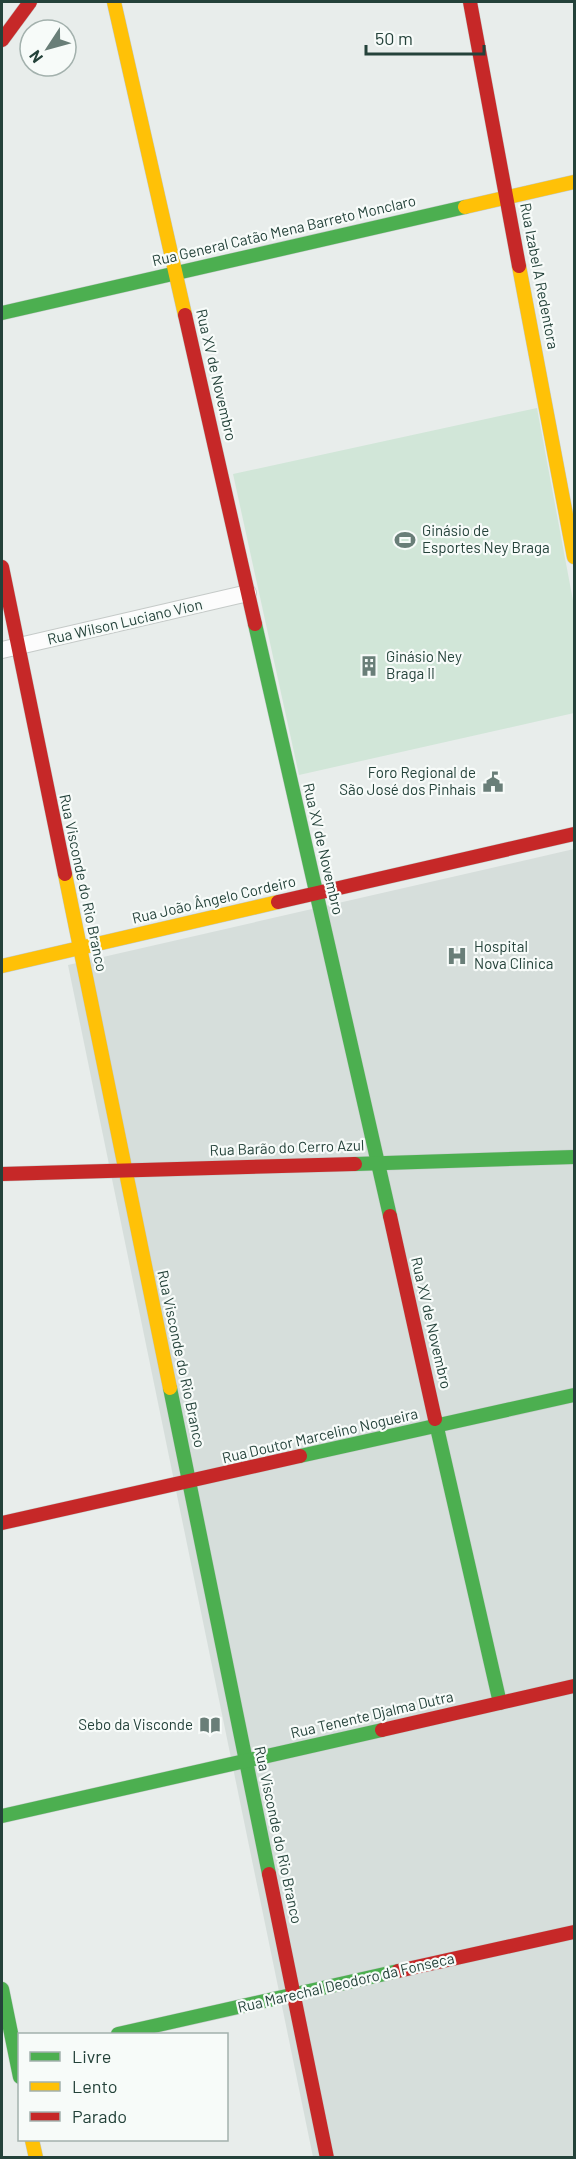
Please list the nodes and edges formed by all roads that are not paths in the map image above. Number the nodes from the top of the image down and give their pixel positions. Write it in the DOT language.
graph roads {
  1 [pos="30,2"];
  2 [pos="114,2"];
  3 [pos="470,2"];
  4 [pos="2,40"];
  5 [pos="574,182"];
  6 [pos="507,197"];
  7 [pos="176,273"];
  8 [pos="2,313"];
  9 [pos="571,521"];
  10 [pos="574,557"];
  11 [pos="2,567"];
  12 [pos="248,593"];
  13 [pos="10,649"];
  14 [pos="574,834"];
  15 [pos="316,893"];
  16 [pos="79,948"];
  17 [pos="2,966"];
  18 [pos="574,1157"];
  19 [pos="377,1161"];
  20 [pos="125,1170"];
  21 [pos="2,1174"];
  22 [pos="574,1395"];
  23 [pos="437,1426"];
  24 [pos="189,1482"];
  25 [pos="2,1523"];
  26 [pos="574,1686"];
  27 [pos="500,1703"];
  28 [pos="246,1761"];
  29 [pos="2,1816"];
  30 [pos="574,1932"];
  31 [pos="2,1989"];
  32 [pos="294,1995"];
  33 [pos="123,2033"];
  34 [pos="12,2058"];
  35 [pos="18,2072"];
  36 [pos="32,2141"];
  37 [pos="36,2157"];
  38 [pos="327,2157"];
  1 -- 4 [label="street"];
  2 -- 7 [label="street, Rua XV de Novembro"];
  3 -- 6 [label="street, Rua Izabel A Redentora"];
  5 -- 6 [label="street, Rua General Catão Mena Barreto Monclaro"];
  6 -- 7 [label="street, Rua General Catão Mena Barreto Monclaro"];
  6 -- 9 [label="street, Rua Izabel A Redentora"];
  7 -- 8 [label="street, Rua General Catão Mena Barreto Monclaro"];
  7 -- 12 [label="street, Rua XV de Novembro"];
  9 -- 10 [label="street, Rua Izabel A Redentora"];
  11 -- 13 [label="street, Rua Visconde do Rio Branco"];
  12 -- 13 [label="street, Rua Wilson Luciano Vion"];
  12 -- 15 [label="street, Rua XV de Novembro"];
  13 -- 16 [label="street, Rua Visconde do Rio Branco"];
  14 -- 15 [label="street, Rua João Ângelo Cordeiro"];
  15 -- 16 [label="street, Rua João Ângelo Cordeiro"];
  15 -- 19 [label="street, Rua XV de Novembro"];
  16 -- 17 [label="street, Rua João Ângelo Cordeiro"];
  16 -- 20 [label="street, Rua Visconde do Rio Branco"];
  18 -- 19 [label="street, Rua Barão do Cerro Azul"];
  19 -- 20 [label="street, Rua Barão do Cerro Azul"];
  19 -- 23 [label="street, Rua XV de Novembro"];
  20 -- 21 [label="street, Rua Barão do Cerro Azul"];
  20 -- 24 [label="street, Rua Visconde do Rio Branco"];
  22 -- 23 [label="street, Rua Doutor Marcelino Nogueira"];
  23 -- 24 [label="street, Rua Doutor Marcelino Nogueira"];
  23 -- 27 [label="street, Rua XV de Novembro"];
  24 -- 25 [label="street, Rua Doutor Marcelino Nogueira"];
  24 -- 28 [label="street, Rua Visconde do Rio Branco"];
  26 -- 27 [label="street, Rua Tenente Djalma Dutra"];
  27 -- 28 [label="street, Rua Tenente Djalma Dutra"];
  28 -- 29 [label="street, Rua Tenente Djalma Dutra"];
  28 -- 32 [label="street, Rua Visconde do Rio Branco"];
  30 -- 32 [label="street, Rua Marechal Deodoro da Fonseca"];
  31 -- 34 [label="street"];
  32 -- 33 [label="street, Rua Marechal Deodoro da Fonseca"];
  32 -- 38 [label="street, Rua Visconde do Rio Branco"];
  34 -- 35 [label="street"];
  36 -- 37 [label="street"];
}
